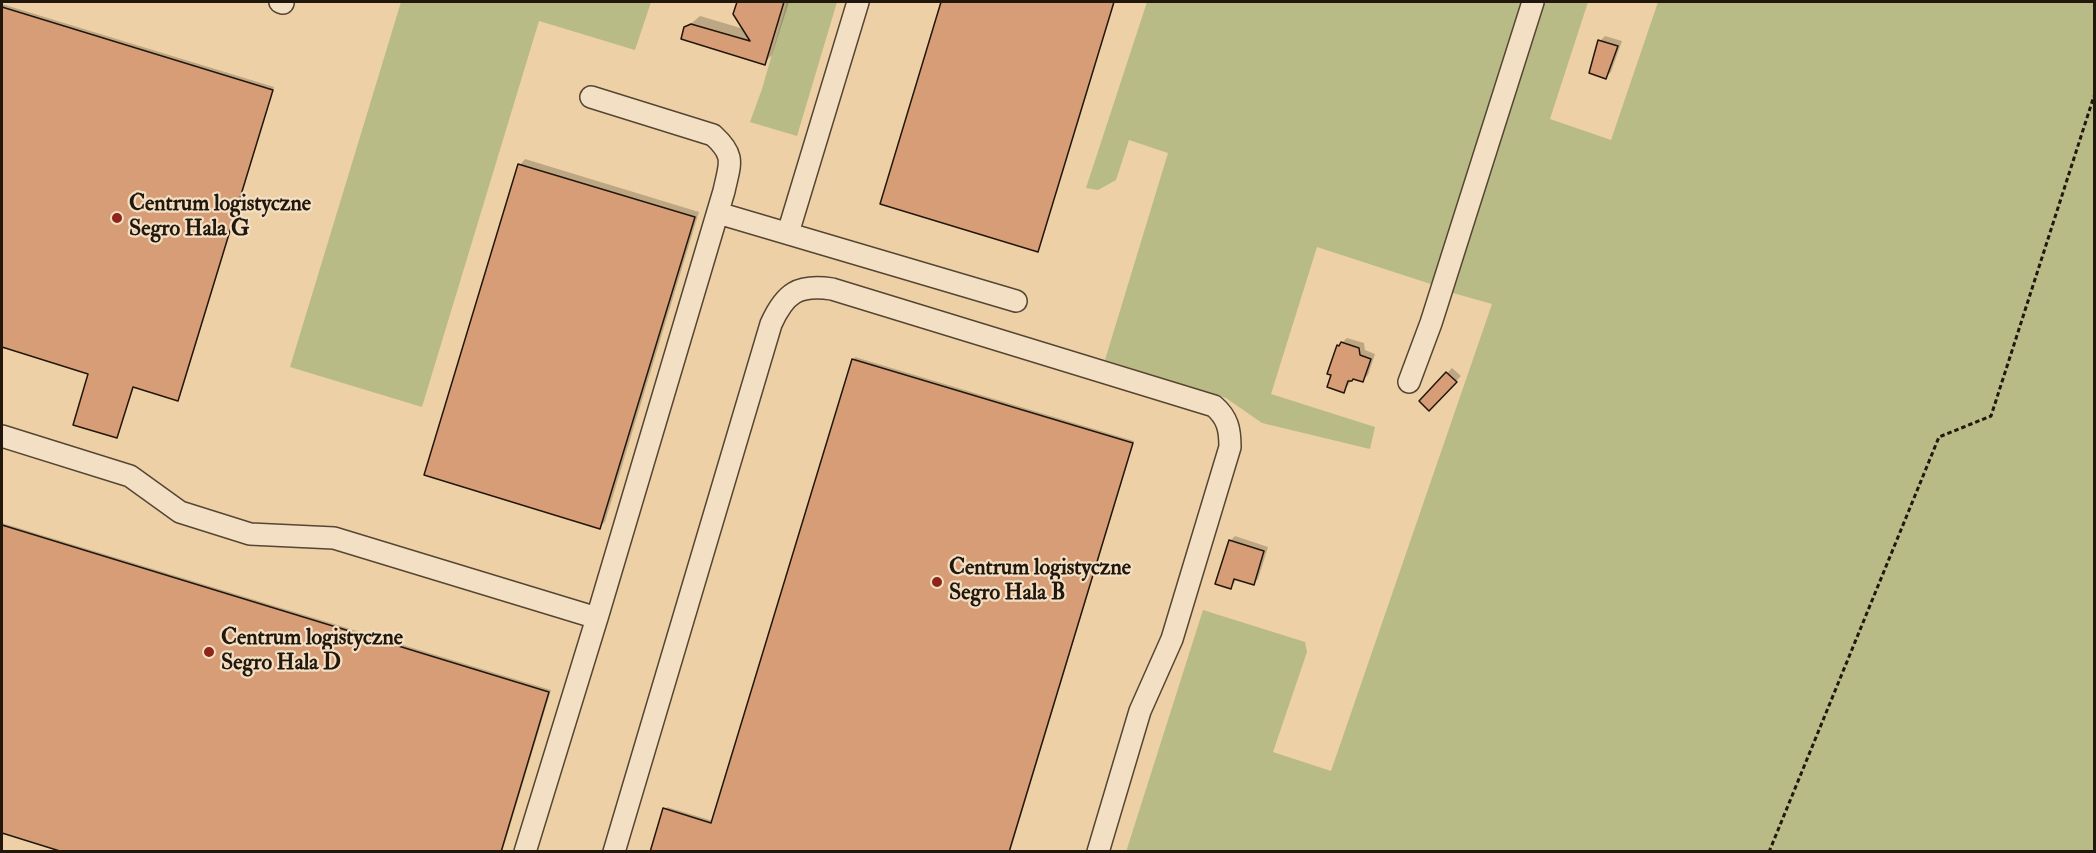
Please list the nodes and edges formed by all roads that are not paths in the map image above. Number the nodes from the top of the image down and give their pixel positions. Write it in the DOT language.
graph roads {
  1 [pos="858,2"];
  2 [pos="1533,2"];
  3 [pos="591,97"];
  4 [pos="718,213"];
  5 [pos="788,233"];
  6 [pos="1016,301"];
  7 [pos="1409,382"];
  8 [pos="2,436"];
  9 [pos="597,618"];
  10 [pos="525,852"];
  11 [pos="614,852"];
  12 [pos="1098,852"];
  1 -- 5 [label="lane"];
  2 -- 7 [label="lane"];
  3 -- 4 [label="lane"];
  4 -- 5 [label="lane"];
  4 -- 9 [label="lane"];
  5 -- 6 [label="lane"];
  8 -- 9 [label="lane"];
  9 -- 10 [label="lane"];
  11 -- 12 [label="lane"];
}
